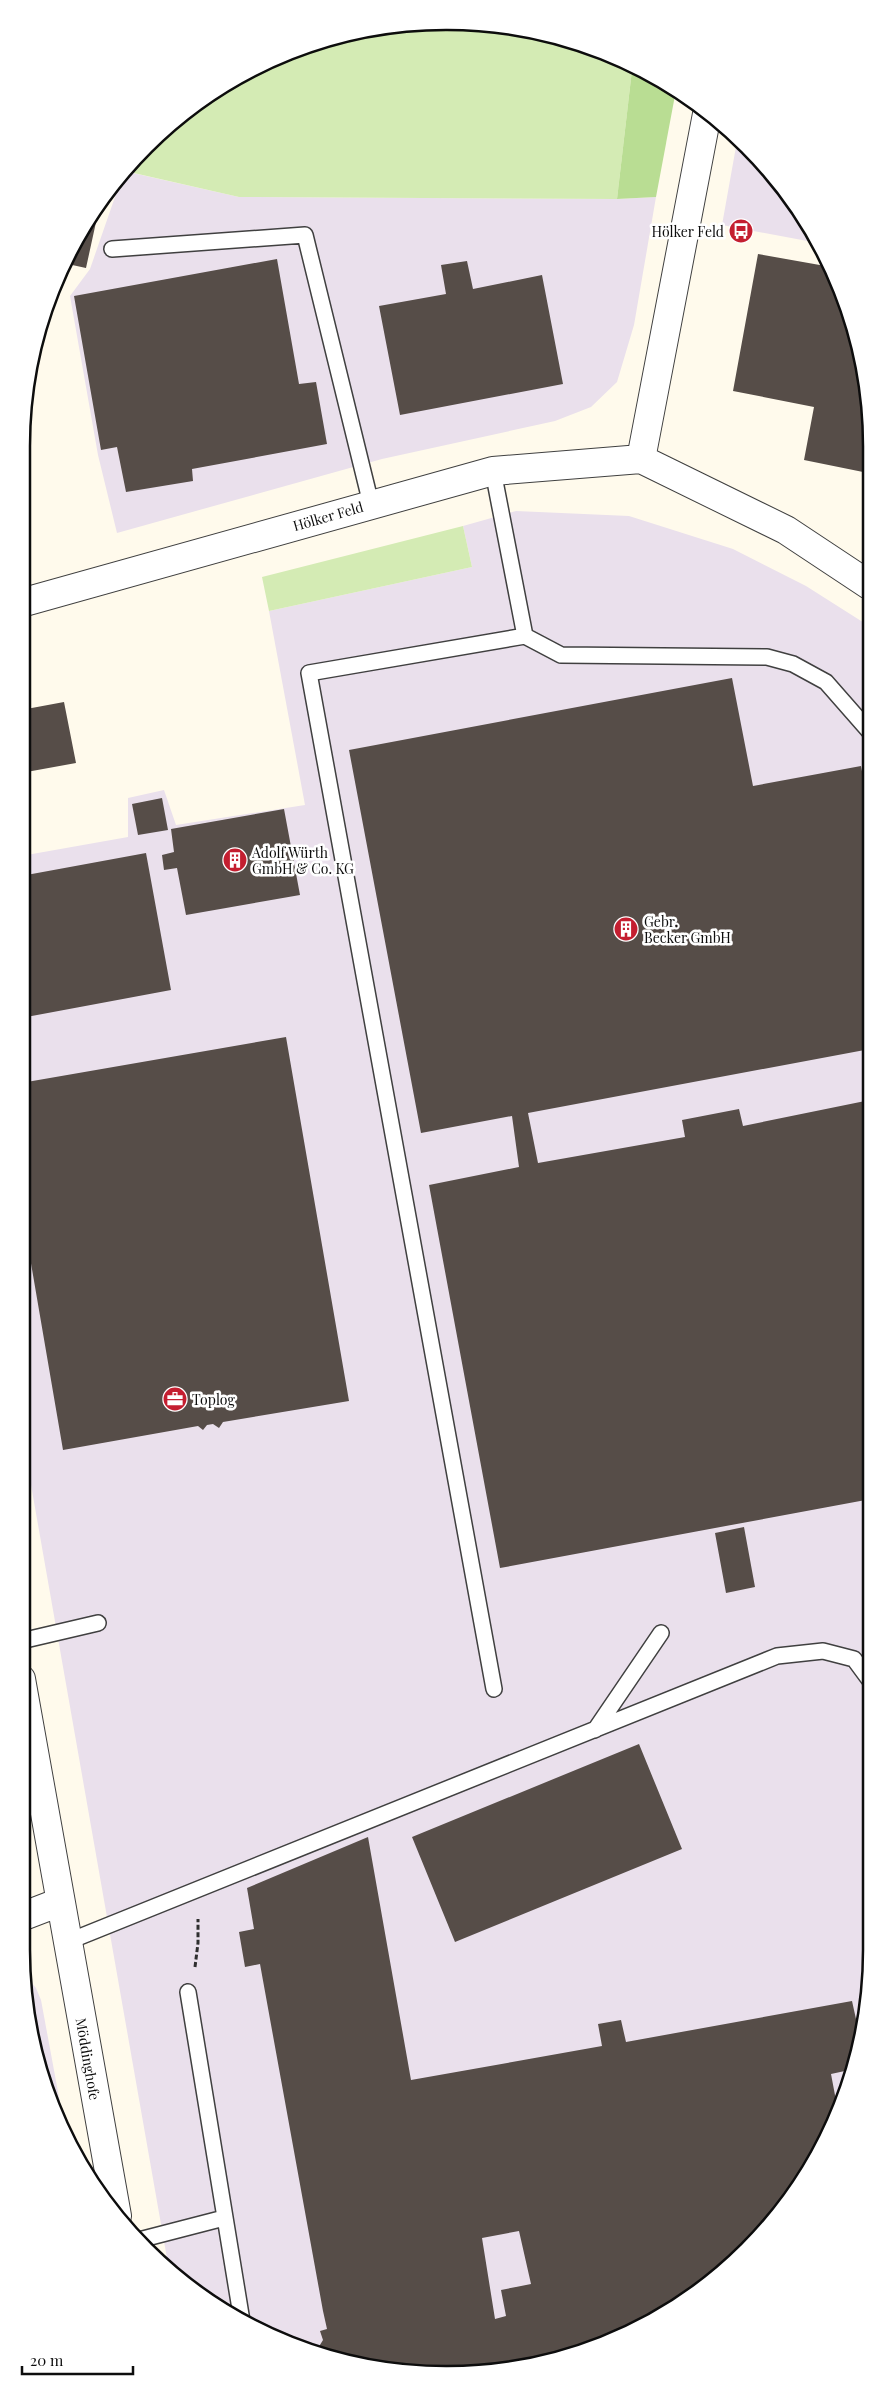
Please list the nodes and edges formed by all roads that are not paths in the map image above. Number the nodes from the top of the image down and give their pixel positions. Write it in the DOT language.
graph roads {
  1 [pos="705,120"];
  2 [pos="112,249"];
  3 [pos="641,459"];
  4 [pos="493,471"];
  5 [pos="371,504"];
  6 [pos="863,582"];
  7 [pos="30,600"];
  8 [pos="525,636"];
  9 [pos="863,724"];
  10 [pos="98,1623"];
  11 [pos="661,1633"];
  12 [pos="30,1639"];
  13 [pos="863,1671"];
  14 [pos="494,1689"];
  15 [pos="30,1730"];
  16 [pos="595,1730"];
  17 [pos="60,1902"];
  18 [pos="30,1914"];
  19 [pos="67,1942"];
  20 [pos="188,1992"];
  21 [pos="114,2200"];
  22 [pos="224,2218"];
  23 [pos="146,2238"];
  24 [pos="240,2311"];
  1 -- 3 [label="street"];
  2 -- 5 [label="lane"];
  3 -- 4 [label="street, Hölker Feld"];
  3 -- 6 [label="street"];
  4 -- 5 [label="street, Hölker Feld"];
  4 -- 8 [label="lane"];
  5 -- 7 [label="street, Hölker Feld"];
  8 -- 9 [label="lane"];
  8 -- 14 [label="lane"];
  10 -- 12 [label="lane"];
  11 -- 16 [label="lane"];
  13 -- 16 [label="lane"];
  15 -- 17 [label="street, Möddinghofe"];
  16 -- 19 [label="lane"];
  17 -- 18 [label="street"];
  17 -- 19 [label="street, Möddinghofe"];
  19 -- 21 [label="street, Möddinghofe"];
  20 -- 22 [label="lane"];
  22 -- 23 [label="lane"];
  22 -- 24 [label="lane"];
}
